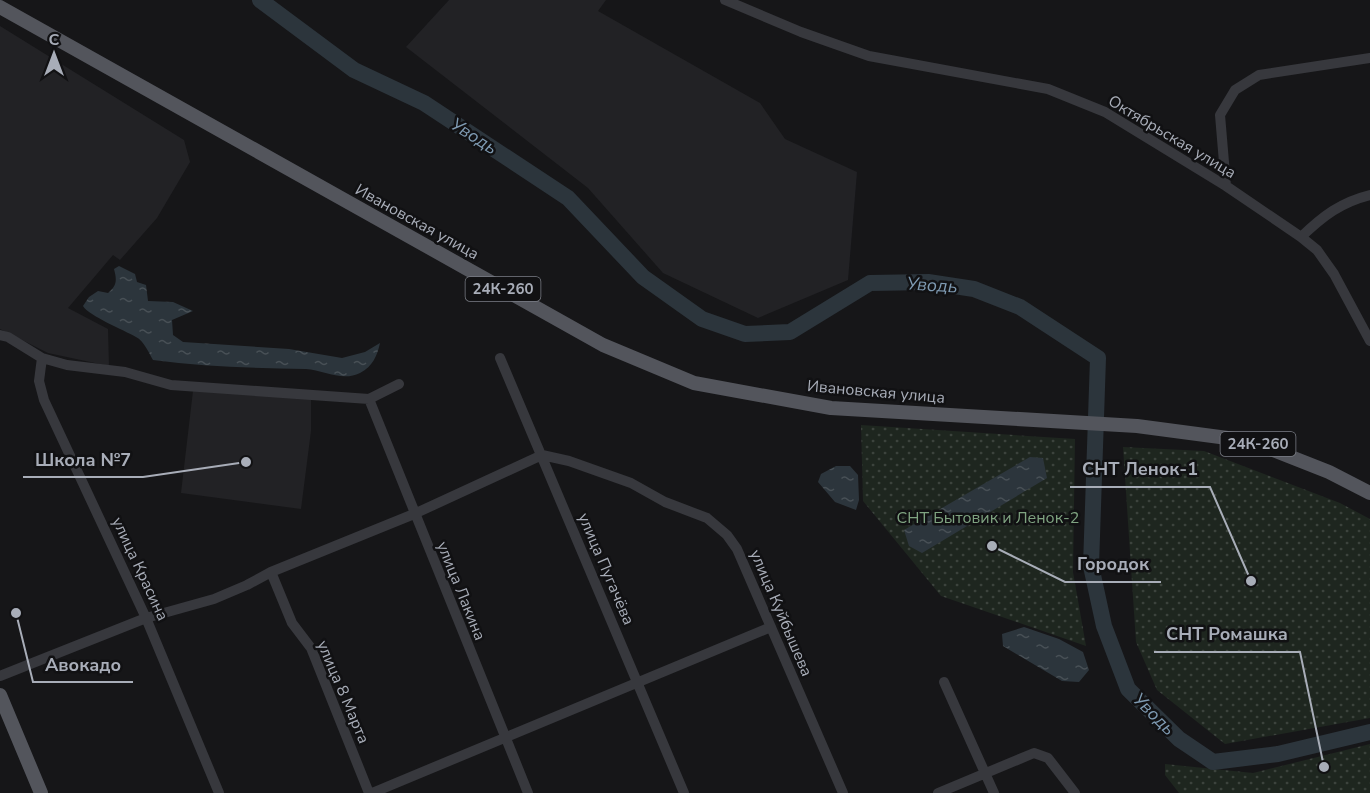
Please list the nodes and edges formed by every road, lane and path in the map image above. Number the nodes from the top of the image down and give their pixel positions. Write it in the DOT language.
graph roads {
  1 [pos="725,0"];
  2 [pos="0,7"];
  3 [pos="1370,58"];
  4 [pos="1226,186"];
  5 [pos="1370,195"];
  6 [pos="1301,237"];
  7 [pos="0,335"];
  8 [pos="1370,341"];
  9 [pos="42,358"];
  10 [pos="500,358"];
  11 [pos="399,384"];
  12 [pos="369,399"];
  13 [pos="542,455"];
  14 [pos="1370,493"];
  15 [pos="414,514"];
  16 [pos="271,572"];
  17 [pos="146,618"];
  18 [pos="771,627"];
  19 [pos="0,676"];
  20 [pos="638,682"];
  21 [pos="944,682"];
  22 [pos="0,695"];
  23 [pos="505,739"];
  24 [pos="985,773"];
  25 [pos="41,793"];
  26 [pos="219,793"];
  27 [pos="370,793"];
  28 [pos="528,793"];
  29 [pos="684,793"];
  30 [pos="843,793"];
  31 [pos="938,793"];
  32 [pos="994,793"];
  33 [pos="1075,793"];
  1 -- 4 [label="street, Октябрьская улица"];
  2 -- 14 [label="main road, Ивановская улица / 24К-260"];
  3 -- 4 [label="street"];
  4 -- 6 [label="street, Октябрьская улица"];
  5 -- 6 [label="street"];
  6 -- 8 [label="street, Октябрьская улица"];
  7 -- 9 [label="street"];
  9 -- 12 [label="street"];
  9 -- 17 [label="street, улица Красина"];
  10 -- 13 [label="street, улица Пугачёва"];
  11 -- 12 [label="street"];
  12 -- 15 [label="street, улица Лакина"];
  13 -- 15 [label="street"];
  13 -- 18 [label="street, улица Куйбышева"];
  13 -- 20 [label="street, улица Пугачёва"];
  15 -- 16 [label="street"];
  15 -- 23 [label="street, улица Лакина"];
  16 -- 17 [label="street"];
  16 -- 27 [label="street, улица 8 Марта"];
  17 -- 19 [label="street"];
  17 -- 26 [label="street, улица Красина"];
  18 -- 20 [label="street"];
  18 -- 30 [label="street, улица Куйбышева"];
  20 -- 23 [label="street"];
  20 -- 29 [label="street, улица Пугачёва"];
  21 -- 24 [label="street"];
  22 -- 25 [label="main road"];
  23 -- 27 [label="street"];
  23 -- 28 [label="street, улица Лакина"];
  24 -- 31 [label="street"];
  24 -- 32 [label="street"];
  24 -- 33 [label="street"];
}
